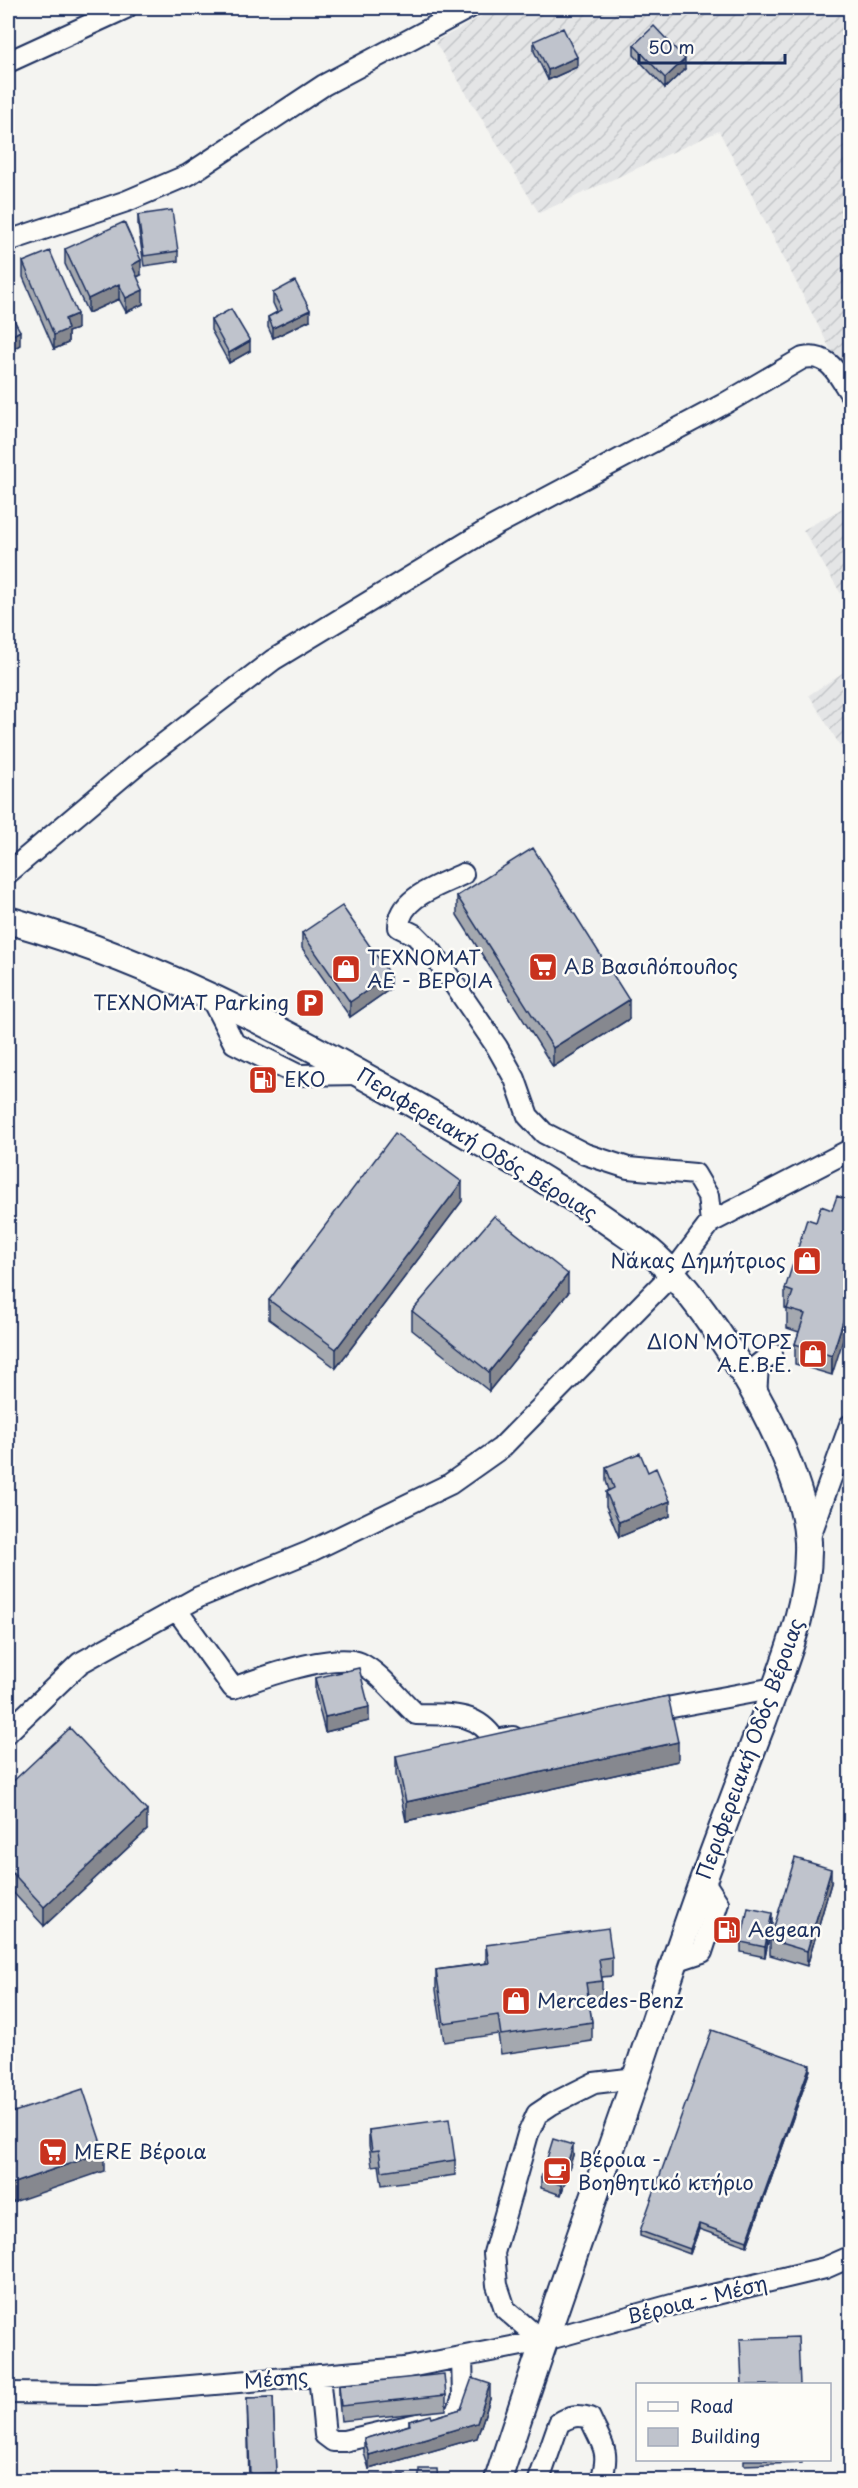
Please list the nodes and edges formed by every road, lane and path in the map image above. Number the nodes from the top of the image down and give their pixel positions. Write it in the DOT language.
graph roads {
  1 [pos="126,8"];
  2 [pos="470,8"];
  3 [pos="8,62"];
  4 [pos="8,241"];
  5 [pos="850,393"];
  6 [pos="8,873"];
  7 [pos="463,874"];
  8 [pos="8,920"];
  9 [pos="850,1150"];
  10 [pos="711,1222"];
  11 [pos="671,1275"];
  12 [pos="772,1354"];
  13 [pos="756,1395"];
  14 [pos="849,1435"];
  15 [pos="808,1542"];
  16 [pos="176,1609"];
  17 [pos="775,1688"];
  18 [pos="623,1716"];
  19 [pos="8,1732"];
  20 [pos="530,1734"];
  21 [pos="636,2078"];
  22 [pos="850,2257"];
  23 [pos="542,2341"];
  24 [pos="462,2357"];
  25 [pos="320,2375"];
  26 [pos="8,2393"];
  27 [pos="498,2481"];
  28 [pos="539,2481"];
  29 [pos="601,2481"];
  1 -- 3 [label="street"];
  2 -- 4 [label="street"];
  5 -- 6 [label="street"];
  7 -- 10 [label="street"];
  8 -- 11 [label="main road, Περιφερειακή Οδός Βέροιας"];
  9 -- 10 [label="street"];
  10 -- 11 [label="street"];
  11 -- 13 [label="main road, Περιφερειακή Οδός Βέροιας"];
  11 -- 16 [label="street"];
  12 -- 13 [label="street"];
  13 -- 15 [label="main road, Περιφερειακή Οδός Βέροιας"];
  14 -- 15 [label="street"];
  15 -- 17 [label="main road, Περιφερειακή Οδός Βέροιας"];
  16 -- 19 [label="street"];
  16 -- 20 [label="street"];
  17 -- 18 [label="street"];
  17 -- 21 [label="main road, Περιφερειακή Οδός Βέροιας"];
  21 -- 23 [label="main road, Περιφερειακή Οδός Βέροιας"];
  21 -- 23 [label="street"];
  22 -- 23 [label="street, Βέροια - Μέση"];
  23 -- 24 [label="street, Μέσης"];
  23 -- 27 [label="main road, Περιφερειακή Οδός Βέροιας"];
  24 -- 25 [label="street, Μέσης"];
  24 -- 25 [label="street"];
  25 -- 26 [label="street, Μέσης"];
  28 -- 29 [label="street"];
}
